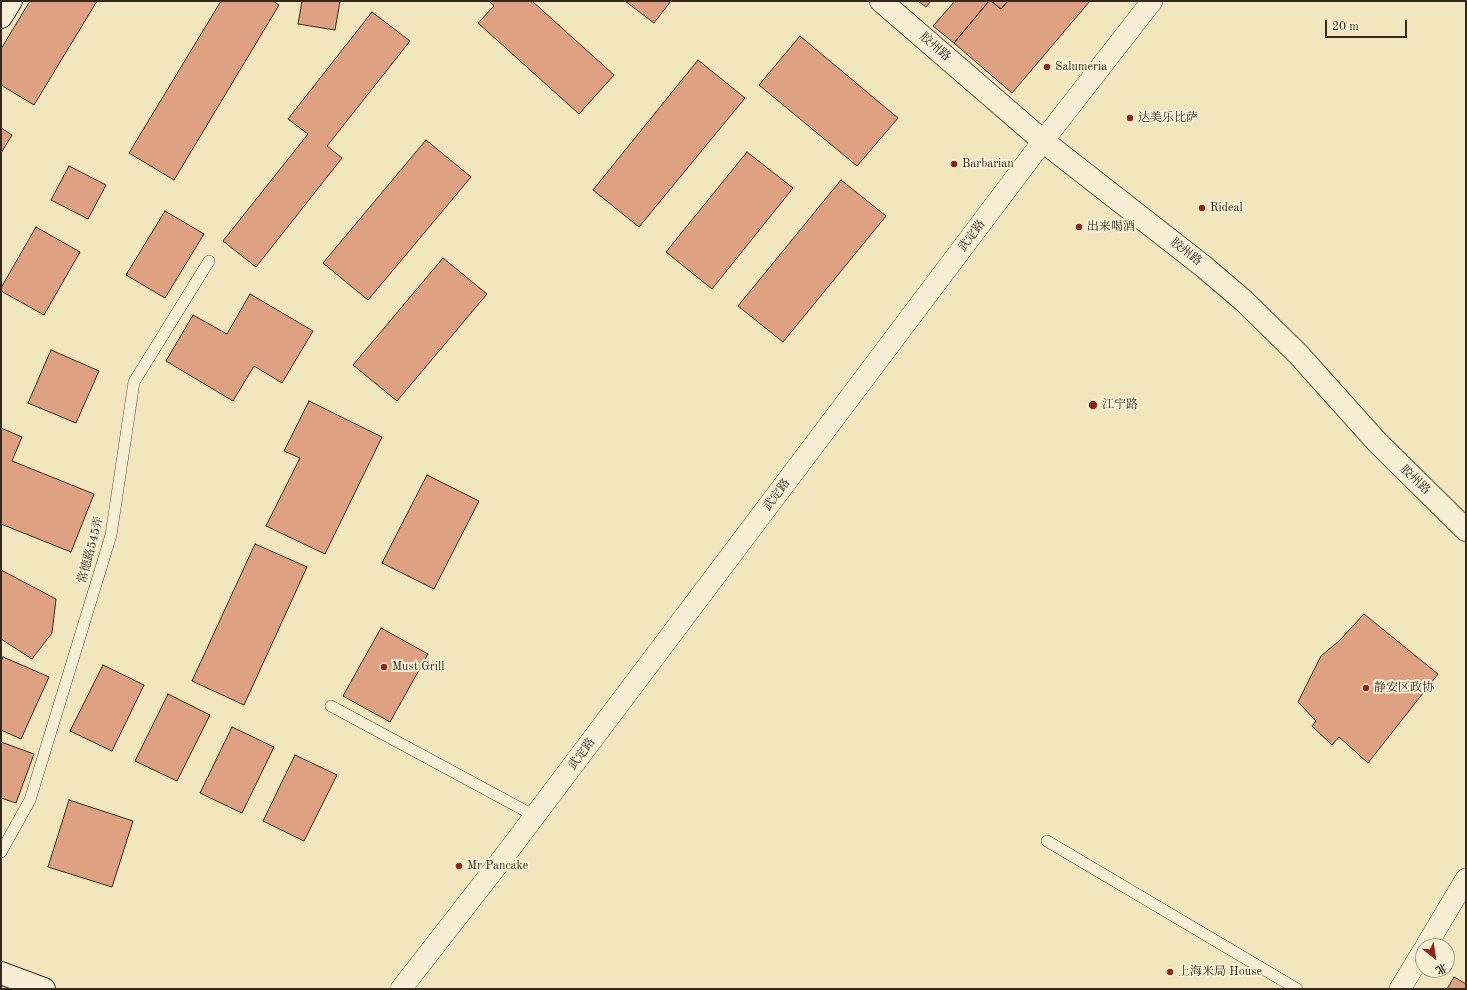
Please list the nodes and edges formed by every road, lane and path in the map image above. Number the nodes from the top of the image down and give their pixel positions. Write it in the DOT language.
graph roads {
  1 [pos="11,1"];
  2 [pos="881,1"];
  3 [pos="1152,1"];
  4 [pos="1,17"];
  5 [pos="1043,141"];
  6 [pos="208,261"];
  7 [pos="1466,530"];
  8 [pos="331,706"];
  9 [pos="535,816"];
  10 [pos="1047,841"];
  11 [pos="1,852"];
  12 [pos="1466,879"];
  13 [pos="1431,938"];
  14 [pos="1415,964"];
  15 [pos="1,974"];
  16 [pos="44,989"];
  17 [pos="401,989"];
  18 [pos="1297,989"];
  19 [pos="1400,989"];
  1 -- 4 [label="street"];
  2 -- 5 [label="street, 胶州路"];
  3 -- 5 [label="street, 武定路"];
  5 -- 7 [label="street, 胶州路"];
  5 -- 9 [label="street, 武定路"];
  6 -- 11 [label="lane, 常德路545弄"];
  8 -- 9 [label="lane"];
  9 -- 17 [label="street, 武定路"];
  10 -- 18 [label="lane"];
  12 -- 13 [label="street"];
  14 -- 19 [label="street"];
  15 -- 16 [label="street"];
}
